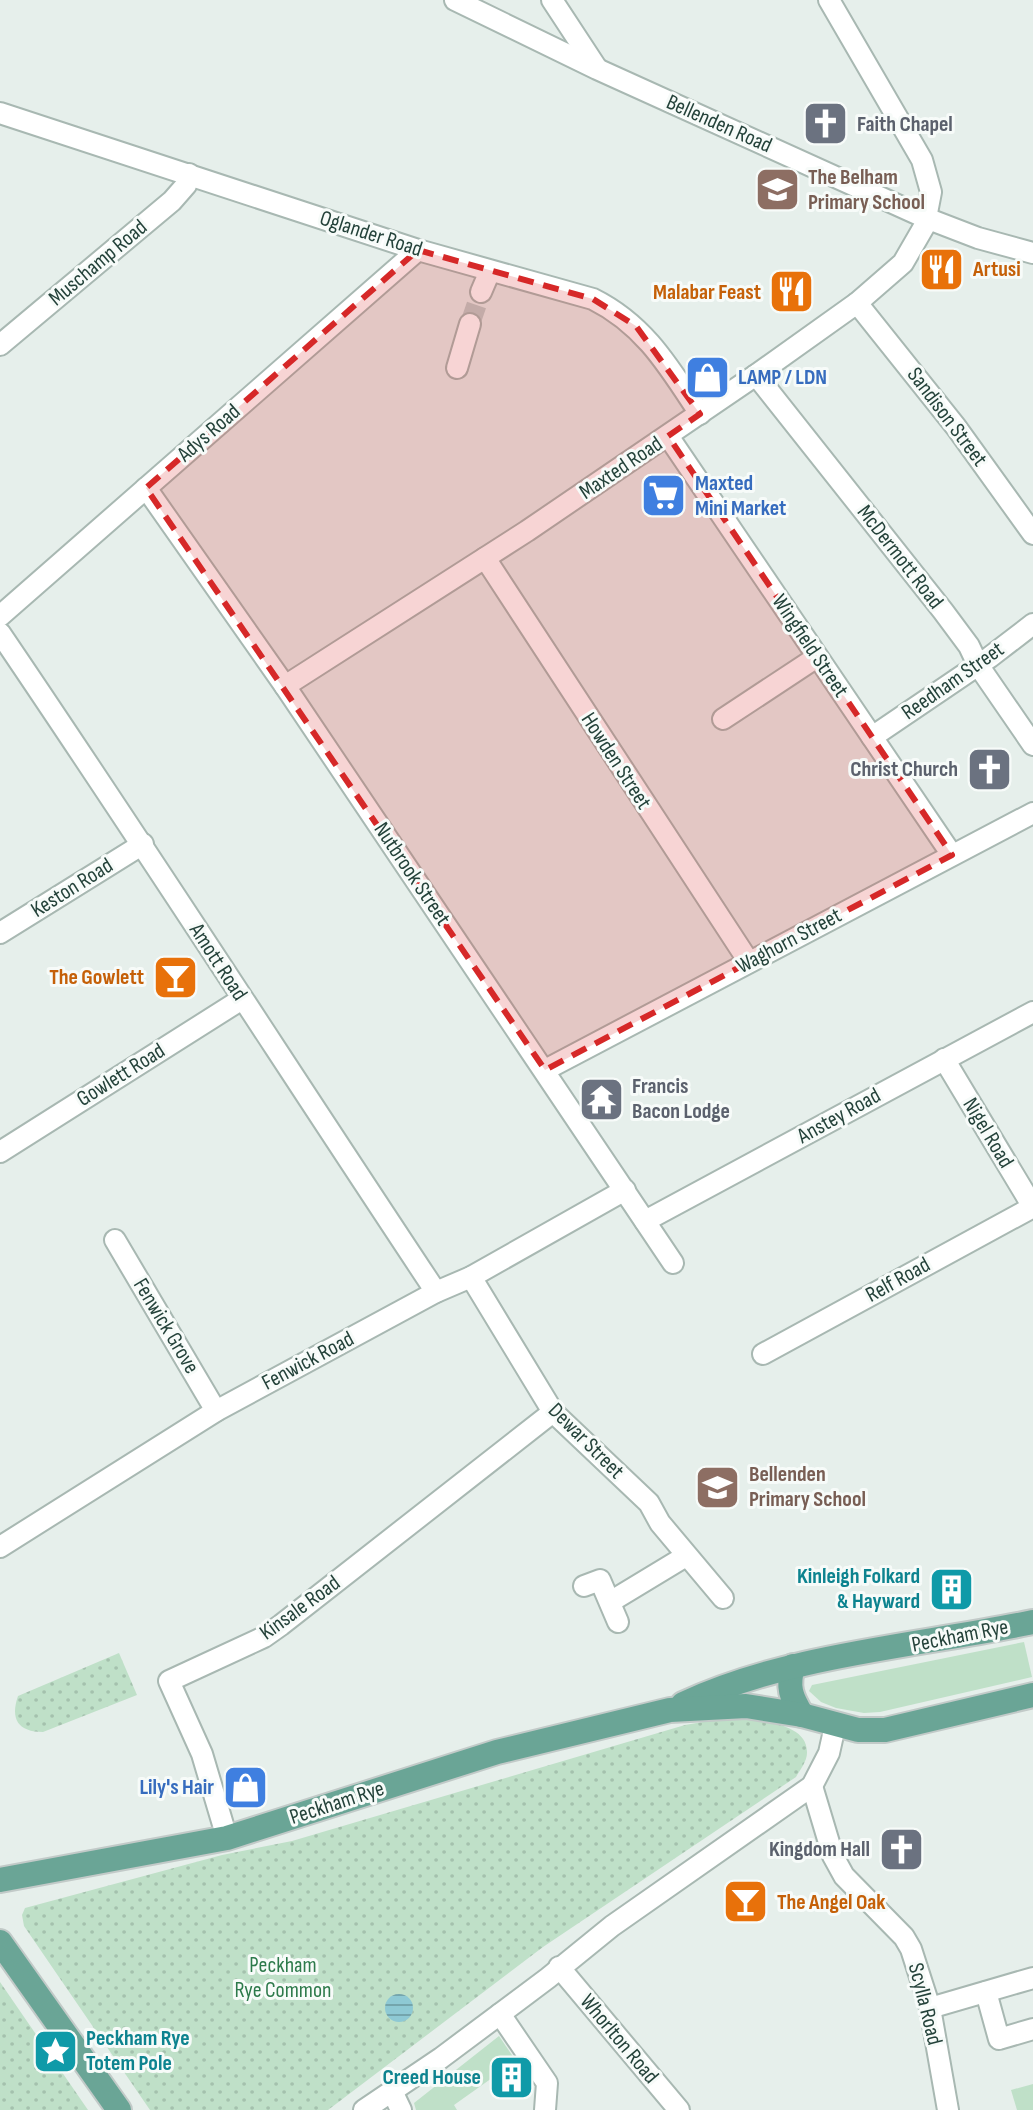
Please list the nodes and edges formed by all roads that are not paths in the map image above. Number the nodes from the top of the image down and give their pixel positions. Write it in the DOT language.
graph roads {
  1 [pos="455,0"];
  2 [pos="552,0"];
  3 [pos="829,0"];
  4 [pos="597,69"];
  5 [pos="0,113"];
  6 [pos="189,174"];
  7 [pos="928,218"];
  8 [pos="418,250"];
  9 [pos="1033,253"];
  10 [pos="490,271"];
  11 [pos="481,292"];
  12 [pos="857,303"];
  13 [pos="470,324"];
  14 [pos="0,345"];
  15 [pos="457,368"];
  16 [pos="756,375"];
  17 [pos="700,414"];
  18 [pos="668,436"];
  19 [pos="146,488"];
  20 [pos="1033,534"];
  21 [pos="485,558"];
  22 [pos="0,616"];
  23 [pos="1033,624"];
  24 [pos="0,633"];
  25 [pos="817,657"];
  26 [pos="978,665"];
  27 [pos="285,686"];
  28 [pos="723,719"];
  29 [pos="872,737"];
  30 [pos="1033,745"];
  31 [pos="1033,813"];
  32 [pos="143,844"];
  33 [pos="952,855"];
  34 [pos="0,933"];
  35 [pos="749,962"];
  36 [pos="242,999"];
  37 [pos="1033,1012"];
  38 [pos="944,1059"];
  39 [pos="545,1070"];
  40 [pos="0,1152"];
  41 [pos="625,1190"];
  42 [pos="1033,1207"];
  43 [pos="645,1221"];
  44 [pos="115,1240"];
  45 [pos="673,1263"];
  46 [pos="471,1277"];
  47 [pos="436,1292"];
  48 [pos="763,1354"];
  49 [pos="216,1411"];
  50 [pos="553,1412"];
  51 [pos="0,1547"];
  52 [pos="686,1556"];
  53 [pos="584,1586"];
  54 [pos="723,1598"];
  55 [pos="610,1602"];
  56 [pos="618,1622"];
  57 [pos="1033,1622"];
  58 [pos="793,1666"];
  59 [pos="1033,1695"];
  60 [pos="670,1710"];
  61 [pos="802,1715"];
  62 [pos="835,1726"];
  63 [pos="812,1786"];
  64 [pos="227,1838"];
  65 [pos="0,1880"];
  66 [pos="0,1942"];
  67 [pos="559,1967"];
  68 [pos="1033,1978"];
  69 [pos="986,1992"];
  70 [pos="930,2008"];
  71 [pos="500,2014"];
  72 [pos="1033,2029"];
  73 [pos="392,2091"];
  74 [pos="119,2110"];
  75 [pos="364,2110"];
  76 [pos="401,2110"];
  77 [pos="545,2110"];
  78 [pos="679,2110"];
  79 [pos="948,2110"];
  1 -- 4 [label="street, Bellenden Road"];
  2 -- 4 [label="street"];
  3 -- 7 [label="street"];
  4 -- 7 [label="street, Bellenden Road"];
  5 -- 6 [label="street, Oglander Road"];
  6 -- 8 [label="street, Oglander Road"];
  6 -- 14 [label="street, Muschamp Road"];
  7 -- 9 [label="street, Bellenden Road"];
  7 -- 12 [label="street, Maxted Road"];
  8 -- 10 [label="street, Oglander Road"];
  8 -- 19 [label="street, Adys Road"];
  10 -- 11 [label="street"];
  10 -- 17 [label="street, Oglander Road"];
  12 -- 16 [label="street, Maxted Road"];
  12 -- 20 [label="street, Sandison Street"];
  13 -- 15 [label="street"];
  16 -- 17 [label="street, Maxted Road"];
  16 -- 26 [label="street, McDermott Road"];
  17 -- 18 [label="street, Maxted Road"];
  18 -- 21 [label="street, Maxted Road"];
  18 -- 25 [label="street, Wingfield Street"];
  19 -- 22 [label="street, Adys Road"];
  19 -- 27 [label="street, Nutbrook Street"];
  21 -- 27 [label="street, Maxted Road"];
  21 -- 35 [label="street, Howden Street"];
  23 -- 26 [label="street, Reedham Street"];
  24 -- 32 [label="street, Amott Road"];
  25 -- 28 [label="street"];
  25 -- 29 [label="street, Wingfield Street"];
  26 -- 29 [label="street, Reedham Street"];
  26 -- 30 [label="street, McDermott Road"];
  27 -- 39 [label="street, Nutbrook Street"];
  29 -- 33 [label="street, Wingfield Street"];
  31 -- 33 [label="street, Waghorn Street"];
  32 -- 34 [label="street, Keston Road"];
  32 -- 36 [label="street, Amott Road"];
  33 -- 35 [label="street, Waghorn Street"];
  35 -- 39 [label="street, Waghorn Street"];
  36 -- 40 [label="street, Gowlett Road"];
  36 -- 47 [label="street, Amott Road"];
  37 -- 38 [label="street, Anstey Road"];
  38 -- 42 [label="street, Nigel Road"];
  38 -- 43 [label="street, Anstey Road"];
  39 -- 41 [label="street, Nutbrook Street"];
  41 -- 43 [label="street, Nutbrook Street"];
  41 -- 46 [label="street, Fenwick Road"];
  42 -- 48 [label="street, Relf Road"];
  43 -- 45 [label="street, Nutbrook Street"];
  44 -- 49 [label="street, Fenwick Grove"];
  46 -- 47 [label="street, Fenwick Road"];
  46 -- 50 [label="street, Dewar Street"];
  47 -- 49 [label="street, Fenwick Road"];
  49 -- 51 [label="street, Fenwick Road"];
  50 -- 52 [label="street, Dewar Street"];
  50 -- 64 [label="street, Kinsale Road"];
  52 -- 54 [label="street, Dewar Street"];
  52 -- 55 [label="street"];
  53 -- 55 [label="street"];
  55 -- 56 [label="street"];
  57 -- 58 [label="main road, Peckham Rye"];
  58 -- 60 [label="main road, Peckham Rye"];
  58 -- 61 [label="main road"];
  59 -- 62 [label="main road, Peckham Rye"];
  60 -- 61 [label="main road, Peckham Rye"];
  60 -- 64 [label="main road, Peckham Rye"];
  61 -- 62 [label="main road, Peckham Rye"];
  62 -- 63 [label="street"];
  63 -- 67 [label="street"];
  63 -- 70 [label="street, Scylla Road"];
  64 -- 65 [label="main road, Peckham Rye"];
  66 -- 74 [label="main road"];
  67 -- 71 [label="street"];
  67 -- 78 [label="street, Whorlton Road"];
  68 -- 69 [label="street"];
  69 -- 70 [label="street"];
  69 -- 72 [label="street"];
  70 -- 79 [label="street, Scylla Road"];
  71 -- 73 [label="street"];
  71 -- 77 [label="street"];
  73 -- 75 [label="street"];
  73 -- 76 [label="street"];
}
